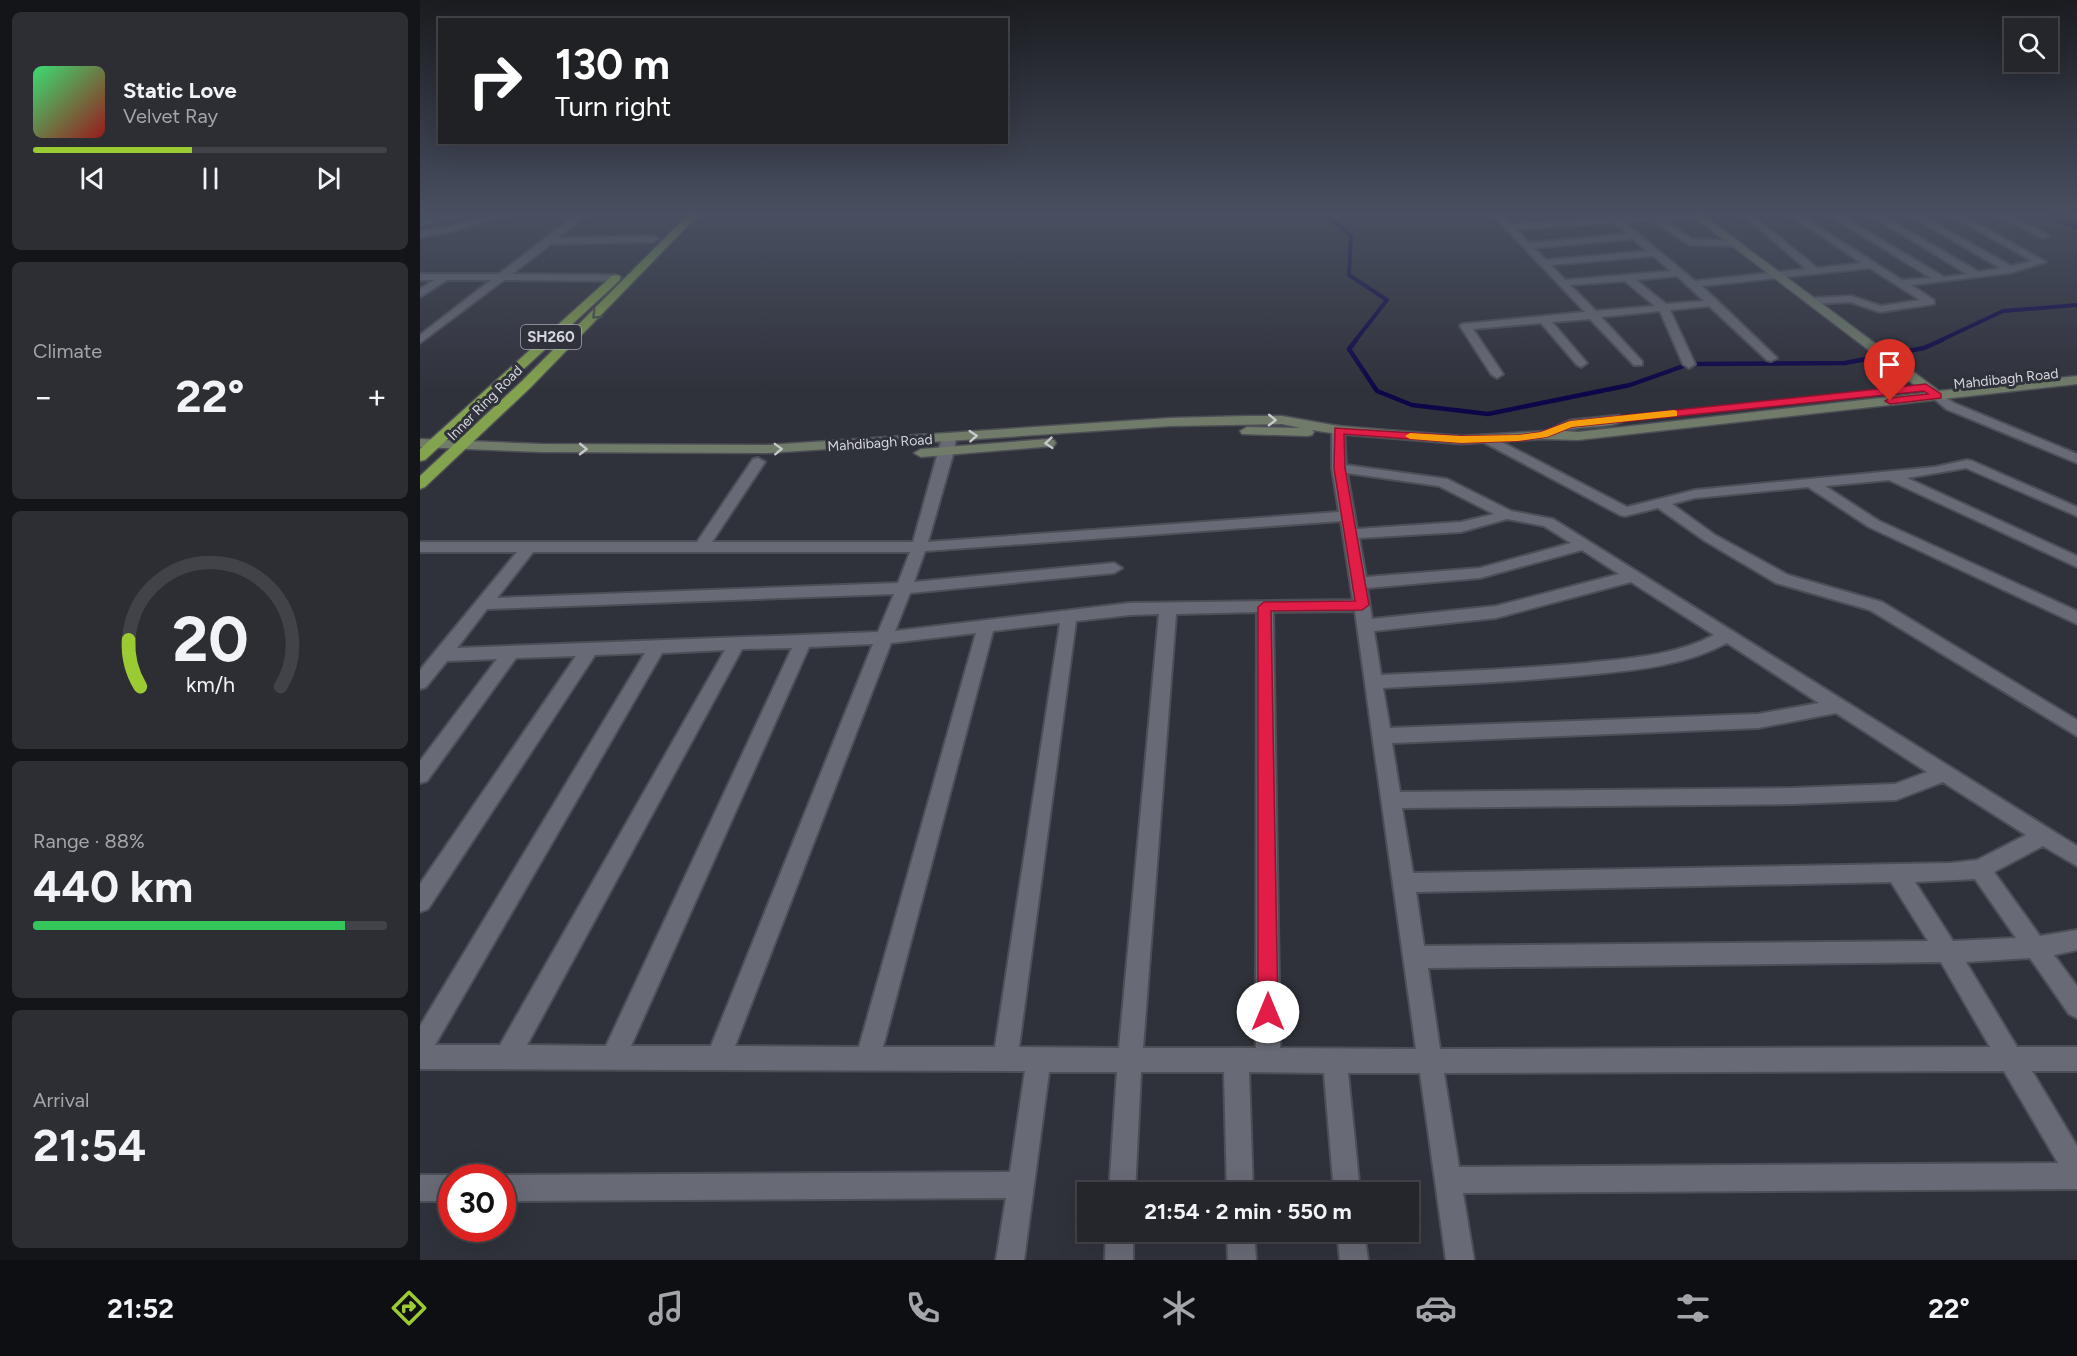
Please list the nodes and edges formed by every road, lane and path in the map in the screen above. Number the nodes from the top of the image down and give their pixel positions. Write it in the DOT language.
graph roads {
  1 [pos="509,272"];
  2 [pos="622,272"];
  3 [pos="636,272"];
  4 [pos="1552,272"];
  5 [pos="1773,272"];
  6 [pos="1807,272"];
  7 [pos="1883,272"];
  8 [pos="1927,272"];
  9 [pos="1971,272"];
  10 [pos="1994,272"];
  11 [pos="1680,273"];
  12 [pos="1975,274"];
  13 [pos="1777,275"];
  14 [pos="420,277"];
  15 [pos="445,277"];
  16 [pos="502,277"];
  17 [pos="616,278"];
  18 [pos="1628,278"];
  19 [pos="1941,280"];
  20 [pos="1562,283"];
  21 [pos="1902,283"];
  22 [pos="1694,284"];
  23 [pos="420,294"];
  24 [pos="1813,301"];
  25 [pos="1712,303"];
  26 [pos="1664,308"];
  27 [pos="1593,315"];
  28 [pos="1544,319"];
  29 [pos="420,340"];
  30 [pos="1771,358"];
  31 [pos="1581,363"];
  32 [pos="1638,363"];
  33 [pos="1689,364"];
  34 [pos="2077,372"];
  35 [pos="1497,374"];
  36 [pos="2077,380"];
  37 [pos="1931,392"];
  38 [pos="1338,430"];
  39 [pos="1490,440"];
  40 [pos="464,444"];
  41 [pos="948,445"];
  42 [pos="2077,447"];
  43 [pos="2054,450"];
  44 [pos="423,451"];
  45 [pos="452,456"];
  46 [pos="2077,459"];
  47 [pos="758,462"];
  48 [pos="1340,468"];
  49 [pos="1891,475"];
  50 [pos="1811,483"];
  51 [pos="420,484"];
  52 [pos="1661,503"];
  53 [pos="2077,512"];
  54 [pos="1507,515"];
  55 [pos="1350,525"];
  56 [pos="1583,545"];
  57 [pos="420,547"];
  58 [pos="529,547"];
  59 [pos="701,547"];
  60 [pos="919,547"];
  61 [pos="2077,562"];
  62 [pos="1114,568"];
  63 [pos="1633,576"];
  64 [pos="1359,584"];
  65 [pos="904,588"];
  66 [pos="484,604"];
  67 [pos="1362,605"];
  68 [pos="1264,607"];
  69 [pos="1168,608"];
  70 [pos="1069,616"];
  71 [pos="2077,618"];
  72 [pos="986,626"];
  73 [pos="1365,626"];
  74 [pos="1727,636"];
  75 [pos="883,638"];
  76 [pos="803,641"];
  77 [pos="737,644"];
  78 [pos="657,647"];
  79 [pos="590,649"];
  80 [pos="510,654"];
  81 [pos="442,655"];
  82 [pos="1374,681"];
  83 [pos="420,682"];
  84 [pos="1839,706"];
  85 [pos="2077,729"];
  86 [pos="1381,736"];
  87 [pos="1944,773"];
  88 [pos="420,775"];
  89 [pos="1391,800"];
  90 [pos="2044,836"];
  91 [pos="2077,857"];
  92 [pos="1980,869"];
  93 [pos="1897,873"];
  94 [pos="1402,883"];
  95 [pos="420,902"];
  96 [pos="2077,940"];
  97 [pos="2037,947"];
  98 [pos="1946,951"];
  99 [pos="1413,957"];
  100 [pos="2077,1006"];
  101 [pos="420,1048"];
  102 [pos="420,1057"];
  103 [pos="507,1057"];
  104 [pos="613,1058"];
  105 [pos="718,1058"];
  106 [pos="868,1058"];
  107 [pos="1005,1059"];
  108 [pos="1039,1059"];
  109 [pos="1130,1059"];
  110 [pos="2011,1059"];
  111 [pos="2077,1059"];
  112 [pos="1236,1060"];
  113 [pos="1268,1060"];
  114 [pos="1335,1060"];
  115 [pos="1429,1060"];
  116 [pos="2077,1171"];
  117 [pos="2077,1176"];
  118 [pos="1447,1180"];
  119 [pos="1123,1182"];
  120 [pos="1240,1182"];
  121 [pos="1346,1182"];
  122 [pos="1021,1185"];
  123 [pos="420,1188"];
  124 [pos="438,1188"];
  125 [pos="516,1188"];
  126 [pos="1120,1242"];
  127 [pos="1241,1242"];
  128 [pos="1352,1242"];
  129 [pos="1010,1260"];
  130 [pos="1119,1260"];
  131 [pos="1242,1260"];
  132 [pos="1354,1260"];
  133 [pos="1460,1260"];
  1 -- 16 [label="street"];
  2 -- 17 [label="highway, Inner Ring Road / SH260"];
  3 -- 40 [label="highway, Inner Ring Road, one-way"];
  4 -- 20 [label="street"];
  5 -- 13 [label="street"];
  6 -- 13 [label="street"];
  7 -- 21 [label="street"];
  8 -- 19 [label="street"];
  9 -- 12 [label="street"];
  10 -- 12 [label="street"];
  11 -- 18 [label="street"];
  11 -- 22 [label="street"];
  12 -- 19 [label="street"];
  13 -- 22 [label="street"];
  13 -- 24 [label="street"];
  14 -- 15 [label="street"];
  15 -- 16 [label="street"];
  15 -- 23 [label="street"];
  16 -- 17 [label="street"];
  16 -- 29 [label="street"];
  17 -- 44 [label="highway, Inner Ring Road / SH260"];
  18 -- 20 [label="street"];
  18 -- 26 [label="street"];
  19 -- 21 [label="street"];
  20 -- 27 [label="street"];
  21 -- 24 [label="street"];
  22 -- 25 [label="street"];
  24 -- 37 [label="street"];
  25 -- 26 [label="street"];
  25 -- 30 [label="street"];
  26 -- 27 [label="street"];
  26 -- 33 [label="street"];
  27 -- 28 [label="street"];
  27 -- 32 [label="street"];
  28 -- 31 [label="street"];
  28 -- 35 [label="street"];
  34 -- 37 [label="street, Mahdibagh Road"];
  36 -- 37 [label="street, Mahdibagh Road"];
  37 -- 39 [label="street, Mahdibagh Road"];
  37 -- 43 [label="street"];
  38 -- 39 [label="street, Mahdibagh Road"];
  38 -- 41 [label="street, Mahdibagh Road"];
  38 -- 48 [label="street"];
  39 -- 52 [label="street"];
  40 -- 41 [label="street, Mahdibagh Road, one-way"];
  40 -- 44 [label="street, Mahdibagh Road"];
  40 -- 45 [label="highway, Inner Ring Road"];
  41 -- 47 [label="street, Mahdibagh Road"];
  41 -- 60 [label="street"];
  42 -- 43 [label="street"];
  43 -- 46 [label="street"];
  44 -- 45 [label="street, Mahdibagh Road"];
  45 -- 47 [label="street, Mahdibagh Road"];
  45 -- 51 [label="highway, Inner Ring Road"];
  47 -- 59 [label="street"];
  48 -- 54 [label="street"];
  48 -- 55 [label="street"];
  49 -- 50 [label="street"];
  49 -- 53 [label="street"];
  49 -- 61 [label="street"];
  50 -- 52 [label="street"];
  50 -- 71 [label="street"];
  52 -- 85 [label="street"];
  54 -- 55 [label="street"];
  54 -- 56 [label="street"];
  55 -- 60 [label="street"];
  55 -- 64 [label="street"];
  56 -- 63 [label="street"];
  56 -- 64 [label="street"];
  57 -- 58 [label="street"];
  58 -- 59 [label="street"];
  58 -- 66 [label="street"];
  59 -- 60 [label="street"];
  60 -- 65 [label="street"];
  62 -- 65 [label="street"];
  63 -- 73 [label="street"];
  63 -- 74 [label="street"];
  64 -- 67 [label="street"];
  65 -- 66 [label="street"];
  65 -- 75 [label="street"];
  66 -- 81 [label="street"];
  67 -- 68 [label="street"];
  67 -- 73 [label="street"];
  68 -- 69 [label="street"];
  68 -- 113 [label="street"];
  69 -- 70 [label="street"];
  69 -- 109 [label="street"];
  70 -- 72 [label="street"];
  70 -- 107 [label="street"];
  72 -- 75 [label="street"];
  72 -- 106 [label="street"];
  73 -- 82 [label="street"];
  74 -- 82 [label="street"];
  74 -- 84 [label="street"];
  75 -- 76 [label="street"];
  75 -- 105 [label="street"];
  76 -- 77 [label="street"];
  76 -- 104 [label="street"];
  77 -- 78 [label="street"];
  77 -- 103 [label="street"];
  78 -- 79 [label="street"];
  78 -- 101 [label="street"];
  79 -- 80 [label="street"];
  79 -- 95 [label="street"];
  80 -- 81 [label="street"];
  80 -- 88 [label="street"];
  81 -- 83 [label="street"];
  82 -- 86 [label="street"];
  84 -- 86 [label="street"];
  84 -- 87 [label="street"];
  86 -- 89 [label="street"];
  87 -- 89 [label="street"];
  87 -- 90 [label="street"];
  89 -- 94 [label="street"];
  90 -- 91 [label="street"];
  90 -- 92 [label="street"];
  92 -- 93 [label="street"];
  92 -- 97 [label="street"];
  93 -- 94 [label="street"];
  93 -- 98 [label="street"];
  94 -- 99 [label="street"];
  96 -- 97 [label="street"];
  97 -- 98 [label="street"];
  97 -- 100 [label="street"];
  98 -- 99 [label="street"];
  98 -- 110 [label="street"];
  99 -- 115 [label="street"];
  102 -- 103 [label="street"];
  103 -- 104 [label="street"];
  104 -- 105 [label="street"];
  105 -- 106 [label="street"];
  106 -- 107 [label="street"];
  107 -- 108 [label="street"];
  108 -- 109 [label="street"];
  108 -- 122 [label="street"];
  109 -- 112 [label="street"];
  109 -- 119 [label="street"];
  110 -- 111 [label="street"];
  110 -- 115 [label="street"];
  110 -- 116 [label="street"];
  112 -- 113 [label="street"];
  112 -- 120 [label="street"];
  113 -- 114 [label="street"];
  114 -- 115 [label="street"];
  114 -- 121 [label="street"];
  115 -- 118 [label="street"];
  117 -- 118 [label="street"];
  118 -- 133 [label="street"];
  122 -- 125 [label="street"];
  122 -- 129 [label="street"];
  123 -- 124 [label="street"];
  126 -- 130 [label="street"];
  127 -- 131 [label="street"];
  128 -- 132 [label="street"];
}
